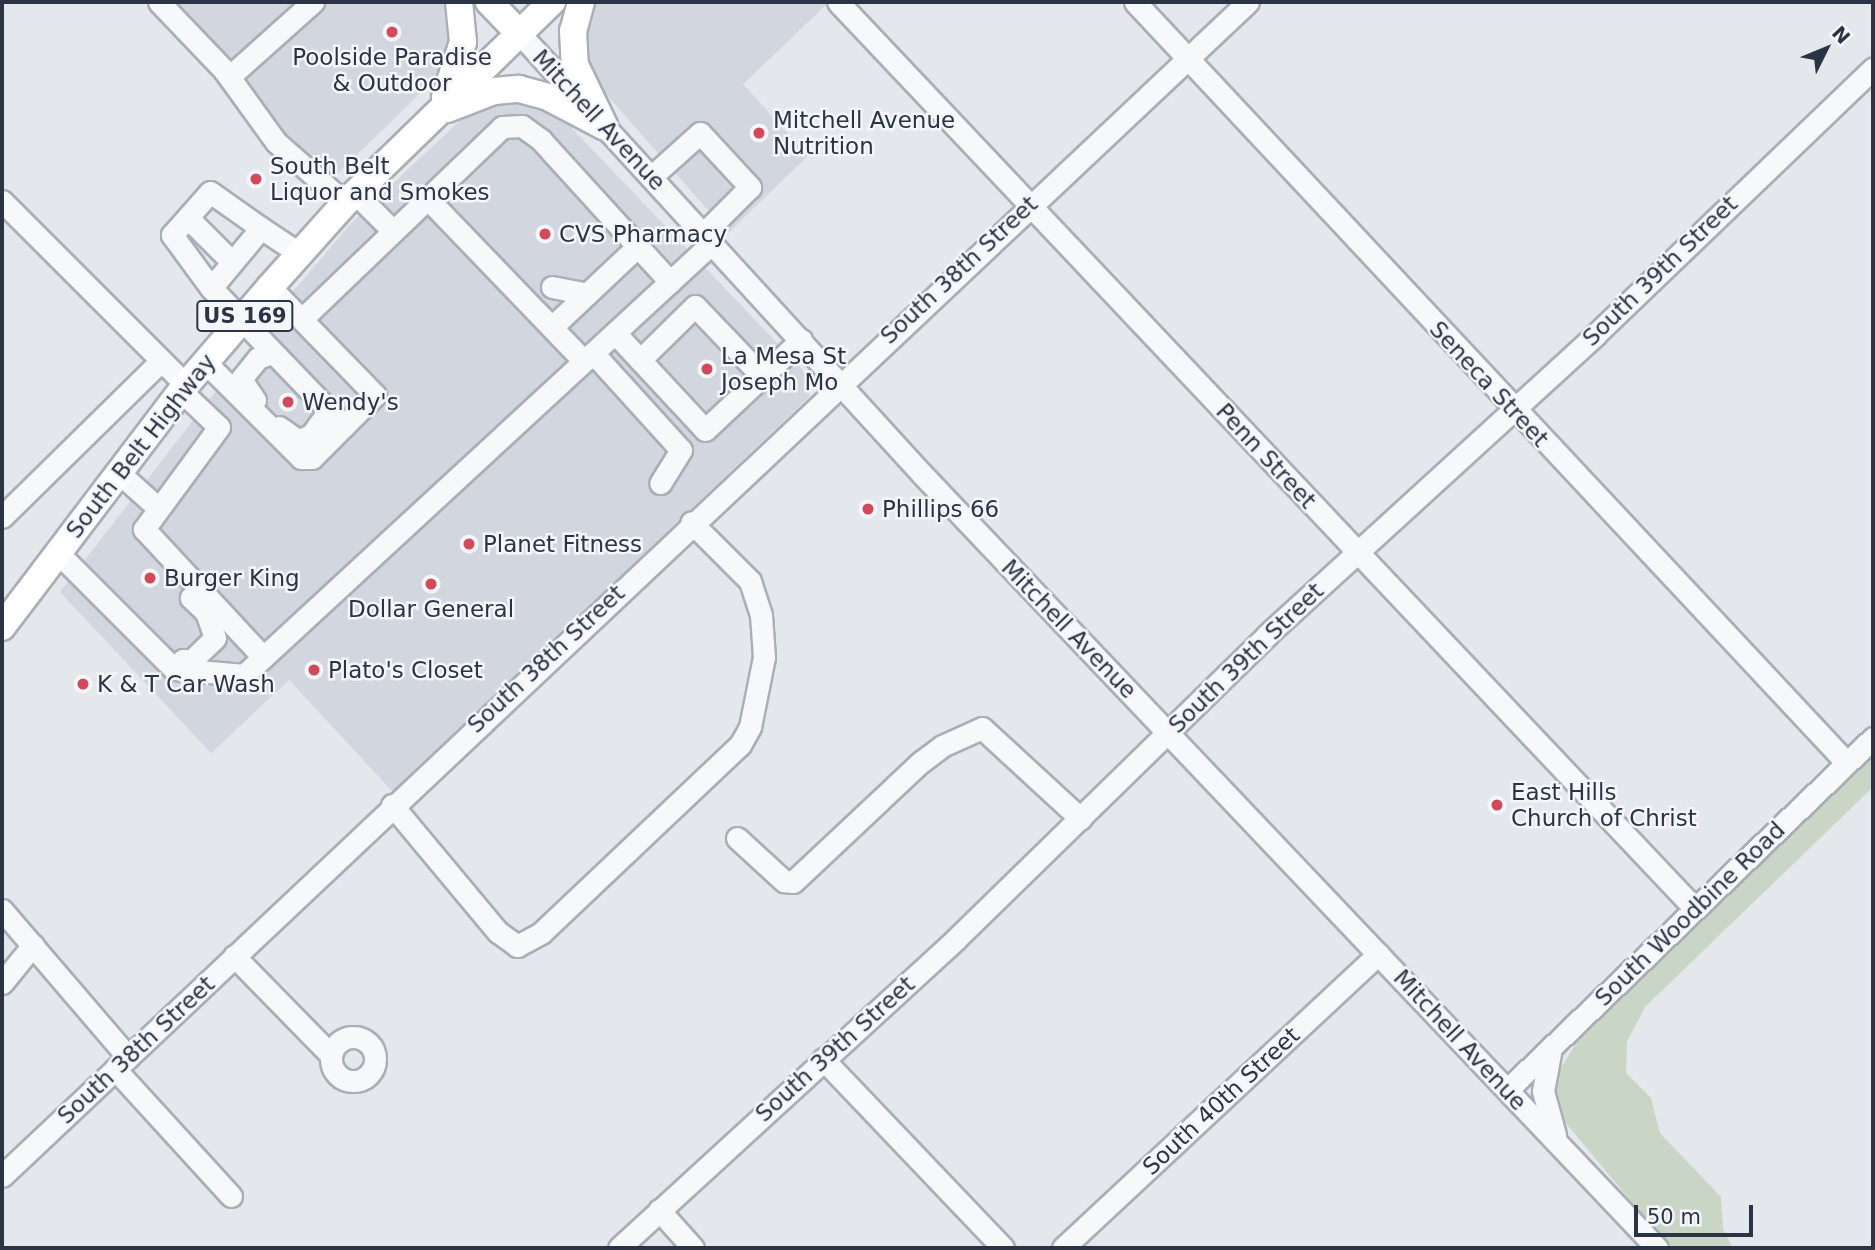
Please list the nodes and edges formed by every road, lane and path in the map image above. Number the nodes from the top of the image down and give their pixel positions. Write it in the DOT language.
graph roads {
  1 [pos="159,2"];
  2 [pos="313,2"];
  3 [pos="458,2"];
  4 [pos="489,2"];
  5 [pos="552,2"];
  6 [pos="581,2"];
  7 [pos="838,2"];
  8 [pos="1135,2"];
  9 [pos="1248,2"];
  10 [pos="519,33"];
  11 [pos="1186,58"];
  12 [pos="1873,68"];
  13 [pos="229,78"];
  14 [pos="435,113"];
  15 [pos="605,127"];
  16 [pos="652,177"];
  17 [pos="350,198"];
  18 [pos="427,198"];
  19 [pos="2,201"];
  20 [pos="1030,205"];
  21 [pos="188,218"];
  22 [pos="261,228"];
  23 [pos="393,231"];
  24 [pos="708,239"];
  25 [pos="638,246"];
  26 [pos="300,254"];
  27 [pos="232,262"];
  28 [pos="507,281"];
  29 [pos="670,282"];
  30 [pos="270,287"];
  31 [pos="211,288"];
  32 [pos="587,294"];
  33 [pos="303,318"];
  34 [pos="240,322"];
  35 [pos="552,327"];
  36 [pos="615,333"];
  37 [pos="800,340"];
  38 [pos="272,353"];
  39 [pos="588,357"];
  40 [pos="160,360"];
  41 [pos="640,360"];
  42 [pos="205,362"];
  43 [pos="762,376"];
  44 [pos="839,382"];
  45 [pos="184,388"];
  46 [pos="1512,409"];
  47 [pos="336,418"];
  48 [pos="119,473"];
  49 [pos="660,483"];
  50 [pos="157,506"];
  51 [pos="2,517"];
  52 [pos="691,522"];
  53 [pos="155,540"];
  54 [pos="1357,552"];
  55 [pos="58,553"];
  56 [pos="2,627"];
  57 [pos="263,657"];
  58 [pos="178,664"];
  59 [pos="1169,733"];
  60 [pos="1873,738"];
  61 [pos="1847,763"];
  62 [pos="392,805"];
  63 [pos="1081,819"];
  64 [pos="737,838"];
  65 [pos="1695,909"];
  66 [pos="2,911"];
  67 [pos="33,946"];
  68 [pos="1378,954"];
  69 [pos="234,956"];
  70 [pos="2,983"];
  71 [pos="1551,1047"];
  72 [pos="331,1055"];
  73 [pos="824,1059"];
  74 [pos="122,1063"];
  75 [pos="1507,1090"];
  76 [pos="1558,1144"];
  77 [pos="2,1176"];
  78 [pos="231,1196"];
  79 [pos="659,1210"];
  80 [pos="619,1248"];
  81 [pos="693,1248"];
  82 [pos="1003,1248"];
  83 [pos="1063,1248"];
  84 [pos="1657,1248"];
  1 -- 13 [label="street"];
  2 -- 13 [label="street"];
  3 -- 14 [label="main road"];
  4 -- 10 [label="main road, Mitchell Avenue"];
  5 -- 10 [label="main road, South Belt Highway / US 169"];
  6 -- 15 [label="main road"];
  7 -- 20 [label="street, Penn Street"];
  8 -- 11 [label="street, Seneca Street"];
  9 -- 11 [label="street, South 38th Street"];
  10 -- 14 [label="main road, South Belt Highway / US 169"];
  10 -- 15 [label="street, Mitchell Avenue"];
  11 -- 20 [label="street, South 38th Street"];
  11 -- 46 [label="street, Seneca Street"];
  12 -- 46 [label="street, South 39th Street"];
  13 -- 17 [label="street"];
  14 -- 15 [label="main road"];
  14 -- 17 [label="main road, South Belt Highway / US 169"];
  15 -- 16 [label="street, Mitchell Avenue"];
  16 -- 24 [label="street, Mitchell Avenue"];
  16 -- 24 [label="street"];
  17 -- 23 [label="street"];
  17 -- 26 [label="main road, South Belt Highway / US 169"];
  18 -- 23 [label="street"];
  18 -- 25 [label="street"];
  18 -- 28 [label="street"];
  19 -- 40 [label="street"];
  20 -- 44 [label="street, South 38th Street"];
  20 -- 54 [label="street, Penn Street"];
  21 -- 22 [label="street"];
  21 -- 27 [label="street"];
  21 -- 31 [label="street"];
  22 -- 26 [label="street"];
  22 -- 27 [label="street"];
  23 -- 33 [label="street"];
  24 -- 29 [label="street"];
  24 -- 37 [label="street, Mitchell Avenue"];
  25 -- 29 [label="street"];
  25 -- 32 [label="street"];
  26 -- 30 [label="main road, South Belt Highway / US 169"];
  27 -- 31 [label="street"];
  28 -- 32 [label="street"];
  28 -- 35 [label="street"];
  29 -- 36 [label="street"];
  30 -- 33 [label="street"];
  30 -- 34 [label="main road, South Belt Highway / US 169"];
  31 -- 34 [label="street"];
  32 -- 35 [label="street"];
  33 -- 47 [label="street"];
  34 -- 38 [label="street"];
  34 -- 42 [label="main road, South Belt Highway / US 169"];
  35 -- 39 [label="street"];
  36 -- 39 [label="street"];
  36 -- 41 [label="street"];
  37 -- 43 [label="street"];
  37 -- 44 [label="street, Mitchell Avenue"];
  38 -- 47 [label="street"];
  38 -- 47 [label="street"];
  39 -- 49 [label="street"];
  39 -- 57 [label="street"];
  40 -- 45 [label="street"];
  40 -- 51 [label="street"];
  41 -- 43 [label="street"];
  41 -- 43 [label="street"];
  42 -- 45 [label="main road, South Belt Highway / US 169"];
  42 -- 47 [label="street"];
  44 -- 52 [label="street, South 38th Street"];
  44 -- 59 [label="street, Mitchell Avenue"];
  45 -- 48 [label="main road, South Belt Highway / US 169"];
  45 -- 50 [label="street"];
  46 -- 54 [label="street, South 39th Street"];
  46 -- 61 [label="street, Seneca Street"];
  48 -- 50 [label="street"];
  48 -- 55 [label="main road, South Belt Highway / US 169"];
  50 -- 53 [label="street"];
  52 -- 62 [label="street, South 38th Street"];
  52 -- 62 [label="street"];
  53 -- 57 [label="street"];
  53 -- 58 [label="street"];
  54 -- 59 [label="street, South 39th Street"];
  54 -- 65 [label="street, Penn Street"];
  55 -- 56 [label="main road, South Belt Highway / US 169"];
  55 -- 58 [label="street"];
  57 -- 58 [label="street"];
  59 -- 63 [label="street, South 39th Street"];
  59 -- 68 [label="street, Mitchell Avenue"];
  60 -- 61 [label="street, South Woodbine Road"];
  61 -- 65 [label="street, South Woodbine Road"];
  62 -- 69 [label="street, South 38th Street"];
  63 -- 64 [label="street"];
  63 -- 73 [label="street, South 39th Street"];
  65 -- 71 [label="street, South Woodbine Road"];
  66 -- 67 [label="street"];
  67 -- 70 [label="street"];
  67 -- 74 [label="street"];
  68 -- 75 [label="street, Mitchell Avenue"];
  68 -- 83 [label="street, South 40th Street"];
  69 -- 72 [label="street"];
  69 -- 74 [label="street, South 38th Street"];
  71 -- 75 [label="street, South Woodbine Road"];
  71 -- 76 [label="street"];
  73 -- 79 [label="street, South 39th Street"];
  73 -- 82 [label="street"];
  74 -- 77 [label="street, South 38th Street"];
  74 -- 78 [label="street"];
  75 -- 76 [label="street, Mitchell Avenue"];
  76 -- 84 [label="street, Mitchell Avenue"];
  79 -- 80 [label="street, South 39th Street"];
  79 -- 81 [label="street"];
}
